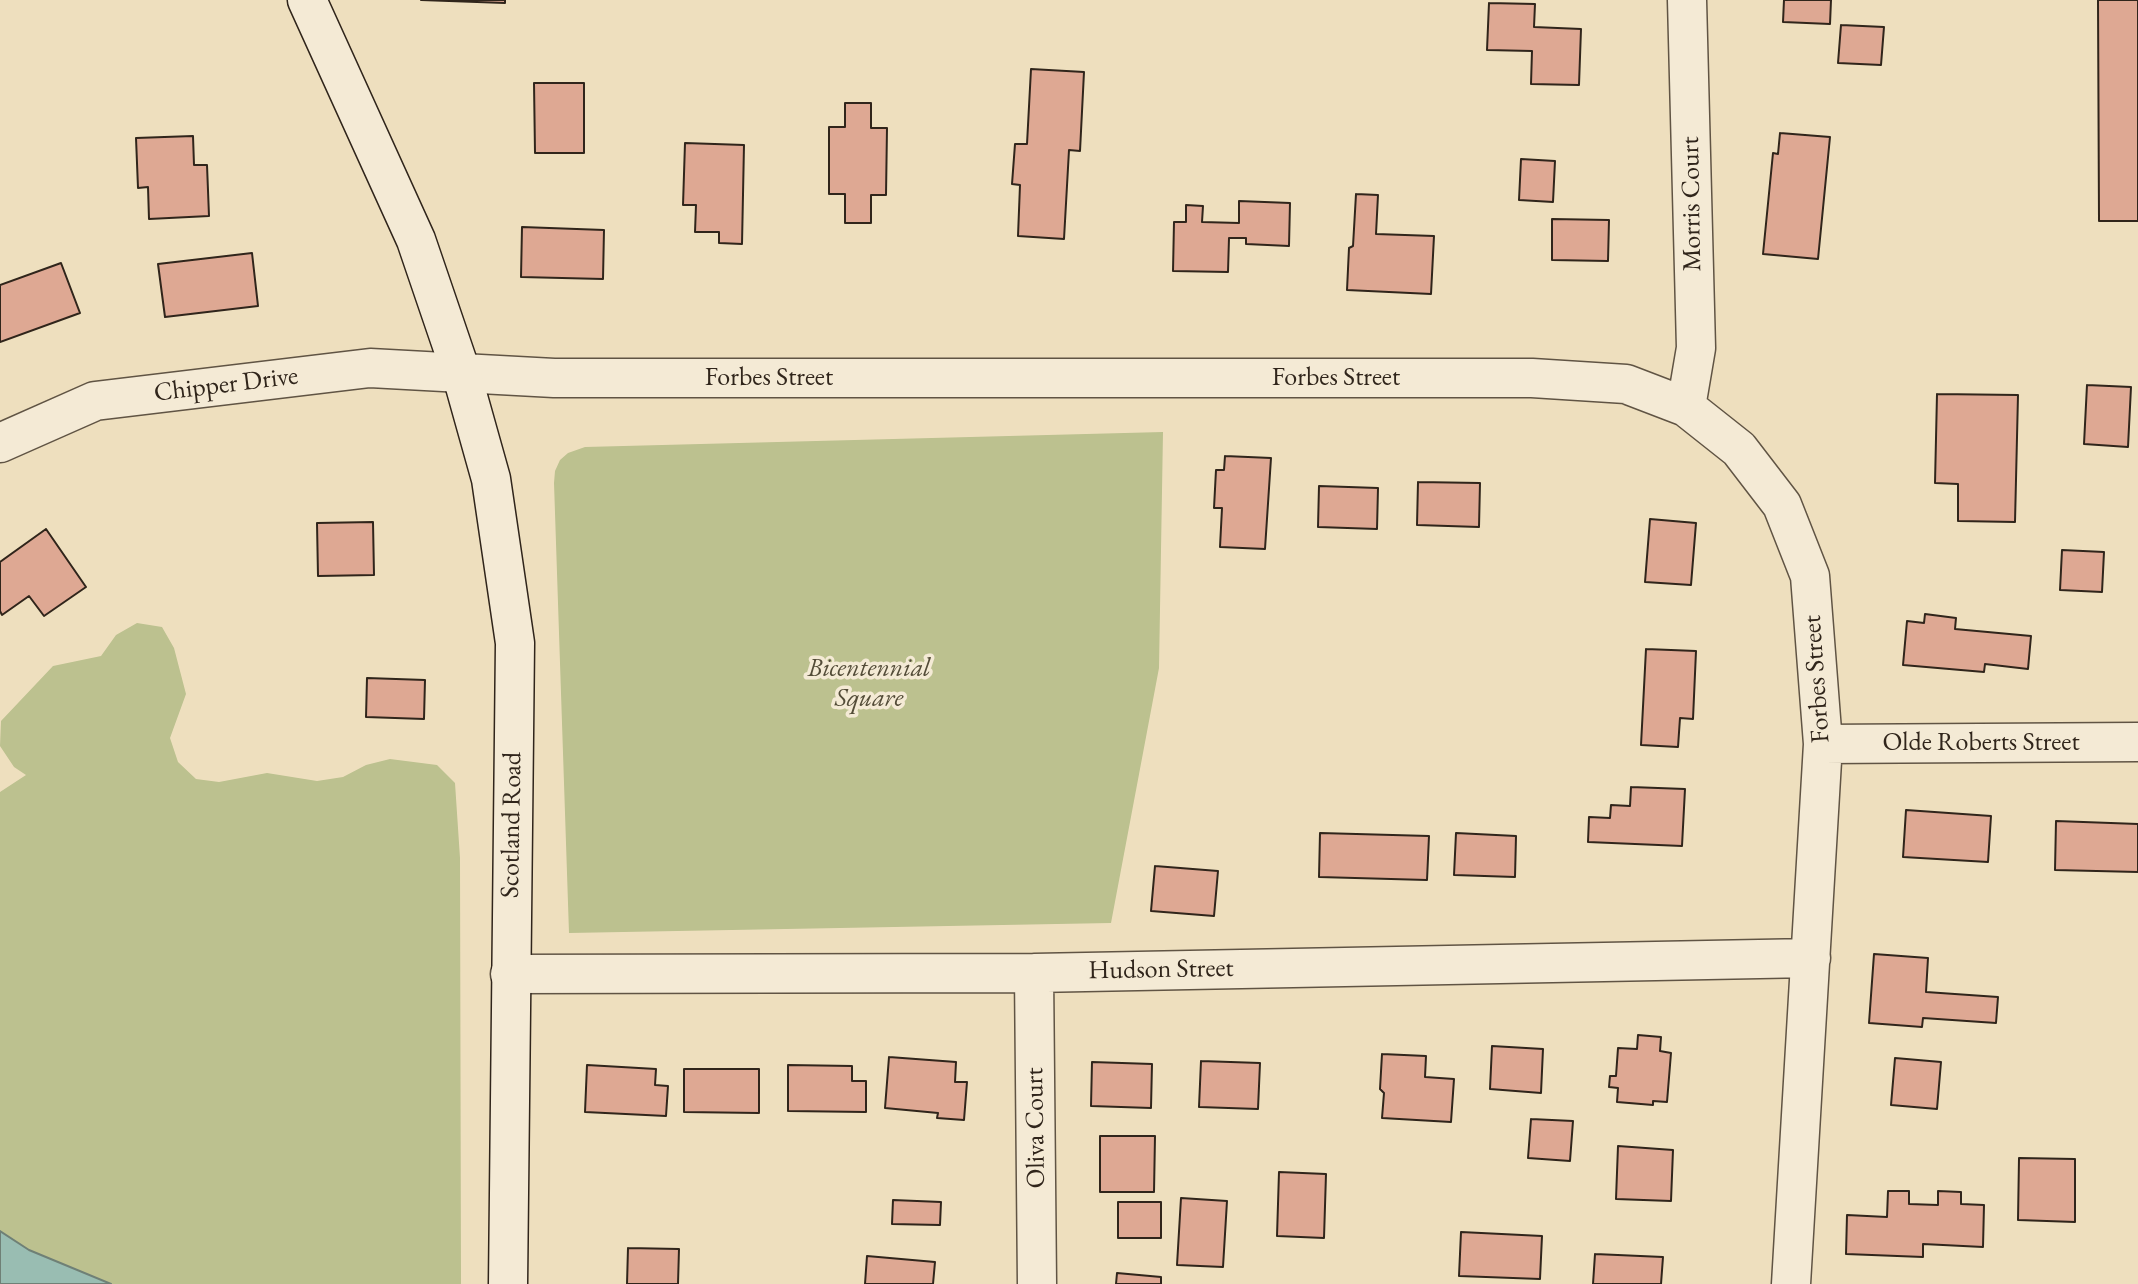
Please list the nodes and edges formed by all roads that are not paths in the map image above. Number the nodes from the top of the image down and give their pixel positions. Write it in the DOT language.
graph roads {
  1 [pos="307,0"];
  2 [pos="1687,0"];
  3 [pos="461,372"];
  4 [pos="1686,407"];
  5 [pos="0,443"];
  6 [pos="2138,742"];
  7 [pos="1824,744"];
  8 [pos="1811,958"];
  9 [pos="1034,973"];
  10 [pos="510,974"];
  11 [pos="508,1284"];
  12 [pos="1037,1284"];
  13 [pos="1791,1284"];
  1 -- 3 [label="street"];
  2 -- 4 [label="street, Morris Court"];
  3 -- 4 [label="street, Forbes Street"];
  3 -- 5 [label="street, Chipper Drive"];
  3 -- 10 [label="street, Scotland Road"];
  4 -- 7 [label="street, Forbes Street"];
  6 -- 7 [label="street, Olde Roberts Street"];
  7 -- 8 [label="street, Forbes Street"];
  8 -- 9 [label="street, Hudson Street"];
  8 -- 13 [label="street, Forbes Street"];
  9 -- 10 [label="street, Hudson Street"];
  9 -- 12 [label="street, Oliva Court"];
  10 -- 11 [label="street, Scotland Road"];
}
